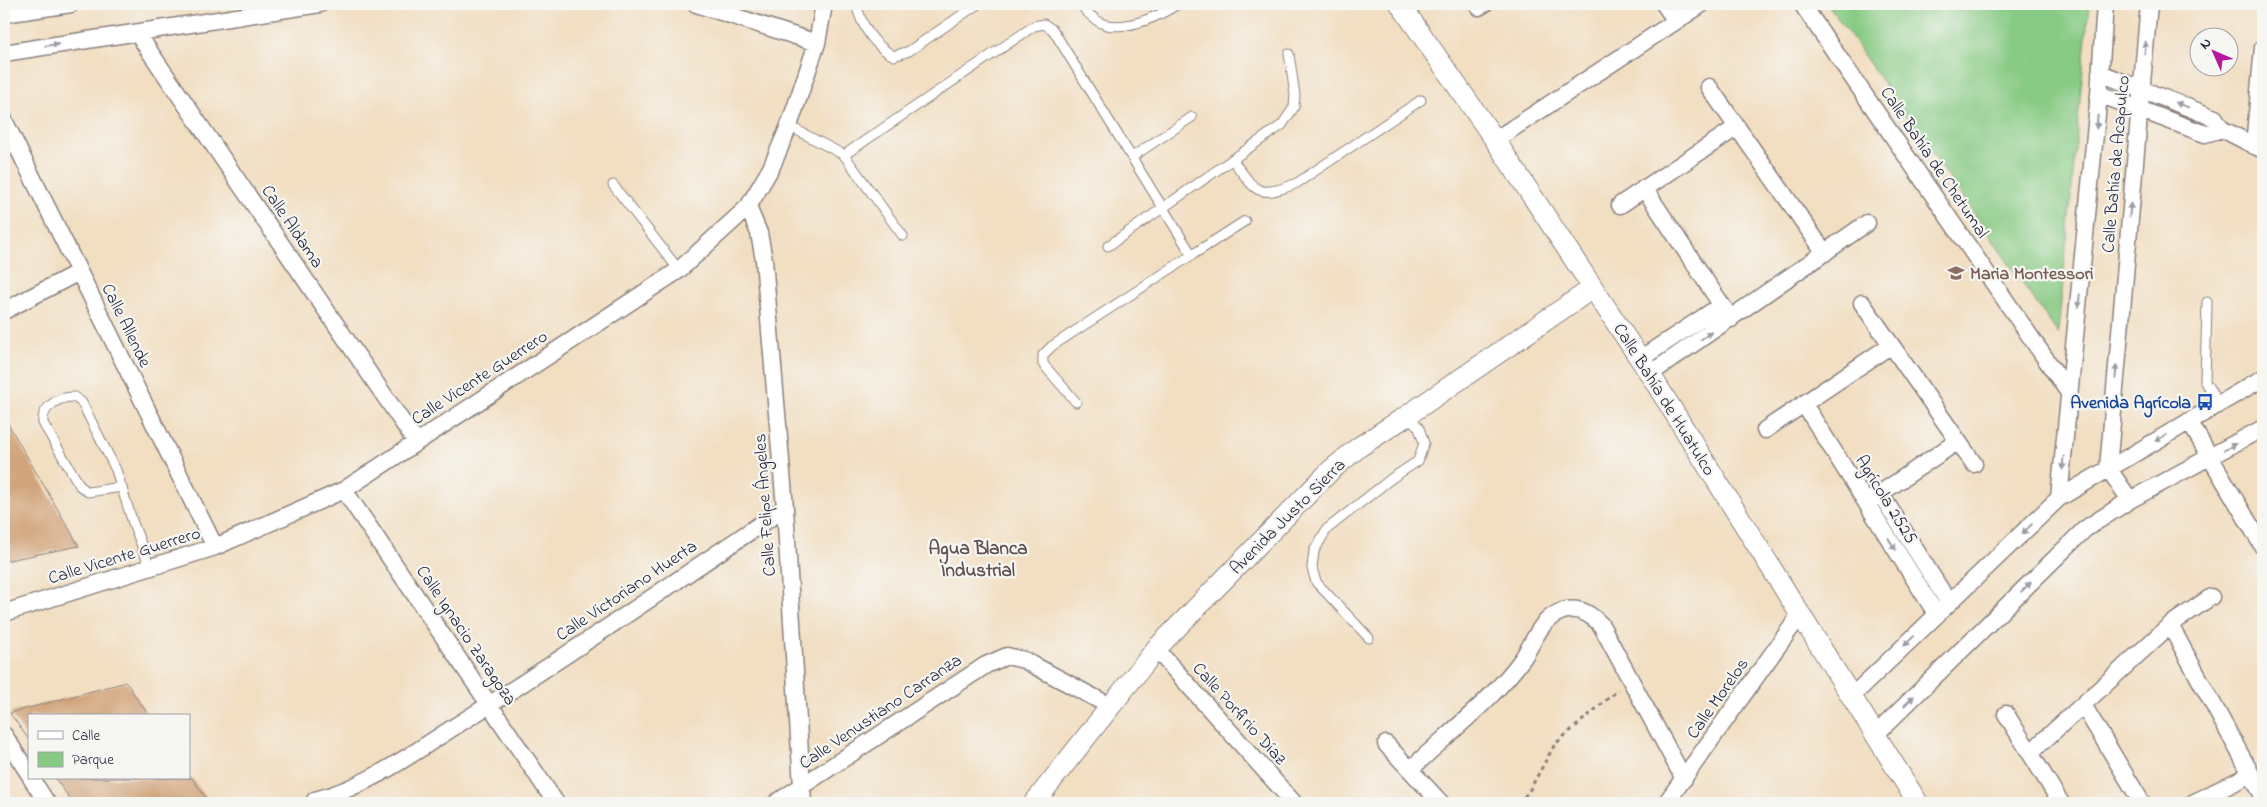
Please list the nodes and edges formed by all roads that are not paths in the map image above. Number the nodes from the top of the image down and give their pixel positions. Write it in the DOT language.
graph roads {
  1 [pos="71,4"];
  2 [pos="320,4"];
  3 [pos="696,4"];
  4 [pos="824,4"];
  5 [pos="856,4"];
  6 [pos="978,4"];
  7 [pos="1080,4"];
  8 [pos="1178,4"];
  9 [pos="1400,4"];
  10 [pos="1664,4"];
  11 [pos="1802,4"];
  12 [pos="2105,4"];
  13 [pos="2149,4"];
  14 [pos="49,5"];
  15 [pos="1692,6"];
  16 [pos="11,10"];
  17 [pos="228,11"];
  18 [pos="1676,21"];
  19 [pos="136,33"];
  20 [pos="817,43"];
  21 [pos="2263,47"];
  22 [pos="4,53"];
  23 [pos="1289,54"];
  24 [pos="2100,73"];
  25 [pos="1709,87"];
  26 [pos="2142,90"];
  27 [pos="2100,94"];
  28 [pos="1421,100"];
  29 [pos="2139,110"];
  30 [pos="1192,117"];
  31 [pos="4,120"];
  32 [pos="789,126"];
  33 [pos="1737,127"];
  34 [pos="2222,129"];
  35 [pos="1495,140"];
  36 [pos="2259,148"];
  37 [pos="844,155"];
  38 [pos="1132,157"];
  39 [pos="1232,159"];
  40 [pos="614,186"];
  41 [pos="1644,188"];
  42 [pos="1620,205"];
  43 [pos="1163,206"];
  44 [pos="748,208"];
  45 [pos="1245,221"];
  46 [pos="1867,223"];
  47 [pos="903,236"];
  48 [pos="1108,246"];
  49 [pos="1825,253"];
  50 [pos="1192,255"];
  51 [pos="679,270"];
  52 [pos="79,272"];
  53 [pos="1593,288"];
  54 [pos="2206,302"];
  55 [pos="1862,303"];
  56 [pos="4,311"];
  57 [pos="1726,312"];
  58 [pos="1891,345"];
  59 [pos="1645,367"];
  60 [pos="2263,378"];
  61 [pos="2069,393"];
  62 [pos="1076,402"];
  63 [pos="1804,404"];
  64 [pos="2219,404"];
  65 [pos="1408,416"];
  66 [pos="2189,421"];
  67 [pos="2263,428"];
  68 [pos="1765,430"];
  69 [pos="416,442"];
  70 [pos="1958,442"];
  71 [pos="2210,458"];
  72 [pos="1974,464"];
  73 [pos="2108,468"];
  74 [pos="122,488"];
  75 [pos="344,490"];
  76 [pos="1873,498"];
  77 [pos="2059,498"];
  78 [pos="2130,500"];
  79 [pos="785,508"];
  80 [pos="216,547"];
  81 [pos="2263,547"];
  82 [pos="150,567"];
  83 [pos="2211,598"];
  84 [pos="1949,603"];
  85 [pos="4,613"];
  86 [pos="1800,615"];
  87 [pos="1937,615"];
  88 [pos="2170,625"];
  89 [pos="1369,638"];
  90 [pos="1156,649"];
  91 [pos="1851,696"];
  92 [pos="489,705"];
  93 [pos="2084,705"];
  94 [pos="1110,706"];
  95 [pos="2006,714"];
  96 [pos="4,734"];
  97 [pos="1874,735"];
  98 [pos="1386,744"];
  99 [pos="2030,753"];
  100 [pos="1410,770"];
  101 [pos="28,772"];
  102 [pos="2251,774"];
  103 [pos="1684,779"];
  104 [pos="32,780"];
  105 [pos="802,787"];
  106 [pos="2263,796"];
  107 [pos="315,800"];
  108 [pos="47,803"];
  109 [pos="556,803"];
  110 [pos="776,803"];
  111 [pos="803,803"];
  112 [pos="1034,803"];
  113 [pos="1294,803"];
  114 [pos="1441,803"];
  115 [pos="1666,803"];
  116 [pos="1918,803"];
  117 [pos="2061,803"];
  118 [pos="2142,803"];
  119 [pos="2194,803"];
  1 -- 14 [label="street"];
  2 -- 17 [label="street"];
  3 -- 20 [label="street"];
  4 -- 20 [label="street, Calle Vicente Guerrero"];
  5 -- 6 [label="lane"];
  7 -- 8 [label="lane"];
  9 -- 35 [label="street, Calle Bahía de Huatulco"];
  10 -- 18 [label="street"];
  11 -- 61 [label="street, Calle Bahía de Chetumal"];
  12 -- 24 [label="street, Calle Bahía de Acapulco"];
  26 -- 13 [label="street, Calle Bahía de Acapulco, one-way"];
  14 -- 16 [label="street"];
  15 -- 18 [label="street"];
  17 -- 19 [label="street"];
  18 -- 35 [label="street"];
  22 -- 19 [label="street, one-way"];
  19 -- 69 [label="street, Calle Aldama"];
  20 -- 32 [label="street, Calle Vicente Guerrero"];
  21 -- 36 [label="street"];
  23 -- 39 [label="lane"];
  24 -- 26 [label="street"];
  24 -- 27 [label="street, Calle Bahía de Acapulco"];
  25 -- 33 [label="street"];
  26 -- 29 [label="street, Calle Bahía de Acapulco"];
  34 -- 26 [label="street, one-way"];
  27 -- 29 [label="street"];
  27 -- 61 [label="street, Calle Bahía de Acapulco, one-way"];
  28 -- 39 [label="lane"];
  29 -- 34 [label="street"];
  73 -- 29 [label="street, Calle Bahía de Acapulco, one-way"];
  30 -- 38 [label="lane"];
  31 -- 52 [label="street, Calle Allende"];
  32 -- 37 [label="lane"];
  32 -- 44 [label="street, Calle Vicente Guerrero"];
  33 -- 41 [label="street"];
  33 -- 49 [label="street"];
  34 -- 36 [label="street"];
  35 -- 53 [label="street, Calle Bahía de Huatulco"];
  37 -- 38 [label="lane"];
  37 -- 47 [label="lane"];
  38 -- 43 [label="lane"];
  39 -- 43 [label="lane"];
  40 -- 51 [label="lane"];
  41 -- 42 [label="street"];
  41 -- 57 [label="street"];
  43 -- 48 [label="lane"];
  43 -- 50 [label="lane"];
  44 -- 51 [label="street, Calle Vicente Guerrero"];
  44 -- 79 [label="street, Calle Felipe Ángeles"];
  45 -- 50 [label="lane"];
  46 -- 49 [label="street"];
  49 -- 57 [label="street"];
  50 -- 62 [label="lane"];
  51 -- 69 [label="street, Calle Vicente Guerrero"];
  52 -- 56 [label="street"];
  52 -- 80 [label="street, Calle Allende"];
  53 -- 59 [label="street, Calle Bahía de Huatulco"];
  53 -- 65 [label="street, Avenida Justo Sierra"];
  54 -- 64 [label="lane"];
  55 -- 58 [label="street"];
  57 -- 59 [label="street"];
  58 -- 63 [label="street"];
  58 -- 70 [label="street"];
  59 -- 86 [label="street, Calle Bahía de Huatulco"];
  60 -- 64 [label="street"];
  61 -- 77 [label="street, Calle Bahía de Acapulco, one-way"];
  63 -- 68 [label="street"];
  63 -- 76 [label="street, Agrícola 2525"];
  64 -- 66 [label="street"];
  65 -- 89 [label="lane"];
  65 -- 90 [label="street, Avenida Justo Sierra"];
  66 -- 71 [label="street"];
  66 -- 73 [label="street, one-way"];
  71 -- 67 [label="street, one-way"];
  69 -- 75 [label="street, Calle Vicente Guerrero"];
  70 -- 72 [label="street"];
  70 -- 76 [label="street"];
  71 -- 78 [label="street"];
  71 -- 81 [label="street"];
  73 -- 77 [label="street"];
  73 -- 78 [label="street"];
  74 -- 74 [label="lane"];
  74 -- 82 [label="lane"];
  75 -- 80 [label="street, Calle Vicente Guerrero"];
  75 -- 92 [label="street, Calle Ignacio Zaragoza"];
  76 -- 84 [label="street"];
  76 -- 87 [label="street, Agrícola 2525, one-way"];
  77 -- 84 [label="street, one-way"];
  97 -- 78 [label="street, one-way"];
  79 -- 92 [label="street, Calle Victoriano Huerta"];
  79 -- 105 [label="street, Calle Felipe Ángeles"];
  80 -- 82 [label="street, Calle Vicente Guerrero"];
  82 -- 85 [label="street, Calle Vicente Guerrero"];
  83 -- 88 [label="street"];
  84 -- 87 [label="street"];
  86 -- 91 [label="street, Calle Bahía de Huatulco"];
  86 -- 103 [label="street, Calle Morelos"];
  87 -- 91 [label="street, one-way"];
  88 -- 93 [label="street"];
  88 -- 102 [label="street"];
  90 -- 94 [label="street, Avenida Justo Sierra"];
  90 -- 113 [label="street, Calle Porfirio Díaz"];
  91 -- 97 [label="street, Calle Bahía de Huatulco"];
  92 -- 107 [label="street, Calle Victoriano Huerta"];
  92 -- 109 [label="street, Calle Ignacio Zaragoza"];
  93 -- 99 [label="street"];
  93 -- 118 [label="street"];
  94 -- 105 [label="street, Calle Venustiano Carranza"];
  94 -- 112 [label="street, Avenida Justo Sierra"];
  95 -- 99 [label="street"];
  96 -- 101 [label="street"];
  97 -- 116 [label="street, Calle Bahía de Huatulco"];
  98 -- 100 [label="street"];
  99 -- 117 [label="street"];
  100 -- 103 [label="street"];
  100 -- 114 [label="street"];
  102 -- 106 [label="street"];
  102 -- 119 [label="street"];
  103 -- 115 [label="street, Calle Morelos"];
  104 -- 108 [label="street"];
  105 -- 110 [label="street, Calle Venustiano Carranza"];
  105 -- 111 [label="street, Calle Felipe Ángeles"];
}
